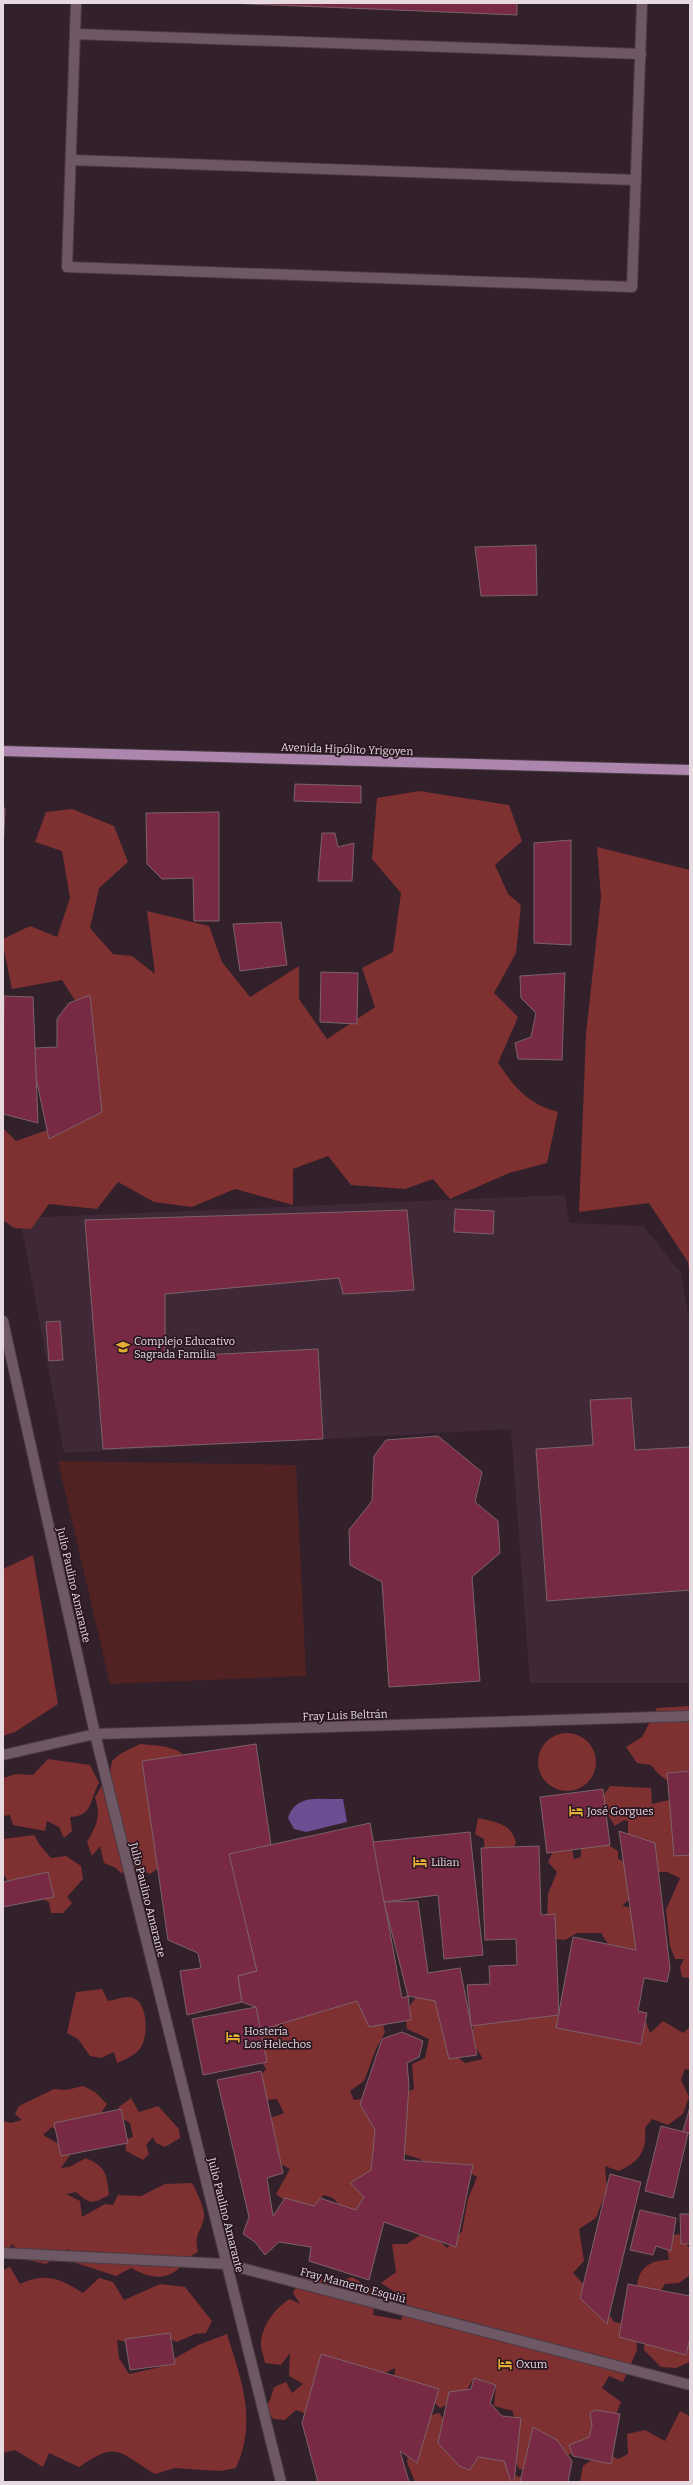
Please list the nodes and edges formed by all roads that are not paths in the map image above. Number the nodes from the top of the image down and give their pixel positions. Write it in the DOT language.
graph roads {
  1 [pos="76,3"];
  2 [pos="642,3"];
  3 [pos="75,34"];
  4 [pos="641,54"];
  5 [pos="71,160"];
  6 [pos="636,180"];
  7 [pos="3,751"];
  8 [pos="690,770"];
  9 [pos="3,1321"];
  10 [pos="690,1716"];
  11 [pos="95,1734"];
  12 [pos="3,1754"];
  13 [pos="3,2253"];
  14 [pos="226,2264"];
  15 [pos="690,2385"];
  16 [pos="281,2482"];
  1 -- 3 [label="street"];
  2 -- 4 [label="street"];
  3 -- 4 [label="street"];
  3 -- 5 [label="street"];
  4 -- 6 [label="street"];
  5 -- 6 [label="street"];
  5 -- 6 [label="street"];
  7 -- 8 [label="main road, Avenida Hipólito Yrigoyen"];
  9 -- 11 [label="street, Julio Paulino Amarante"];
  10 -- 11 [label="street, Fray Luis Beltrán"];
  11 -- 12 [label="street, Fray Luis Beltrán"];
  11 -- 14 [label="street, Julio Paulino Amarante"];
  13 -- 14 [label="street, Fray Mamerto Esquiú"];
  14 -- 15 [label="street, Fray Mamerto Esquiú"];
  14 -- 16 [label="street, Julio Paulino Amarante"];
}
